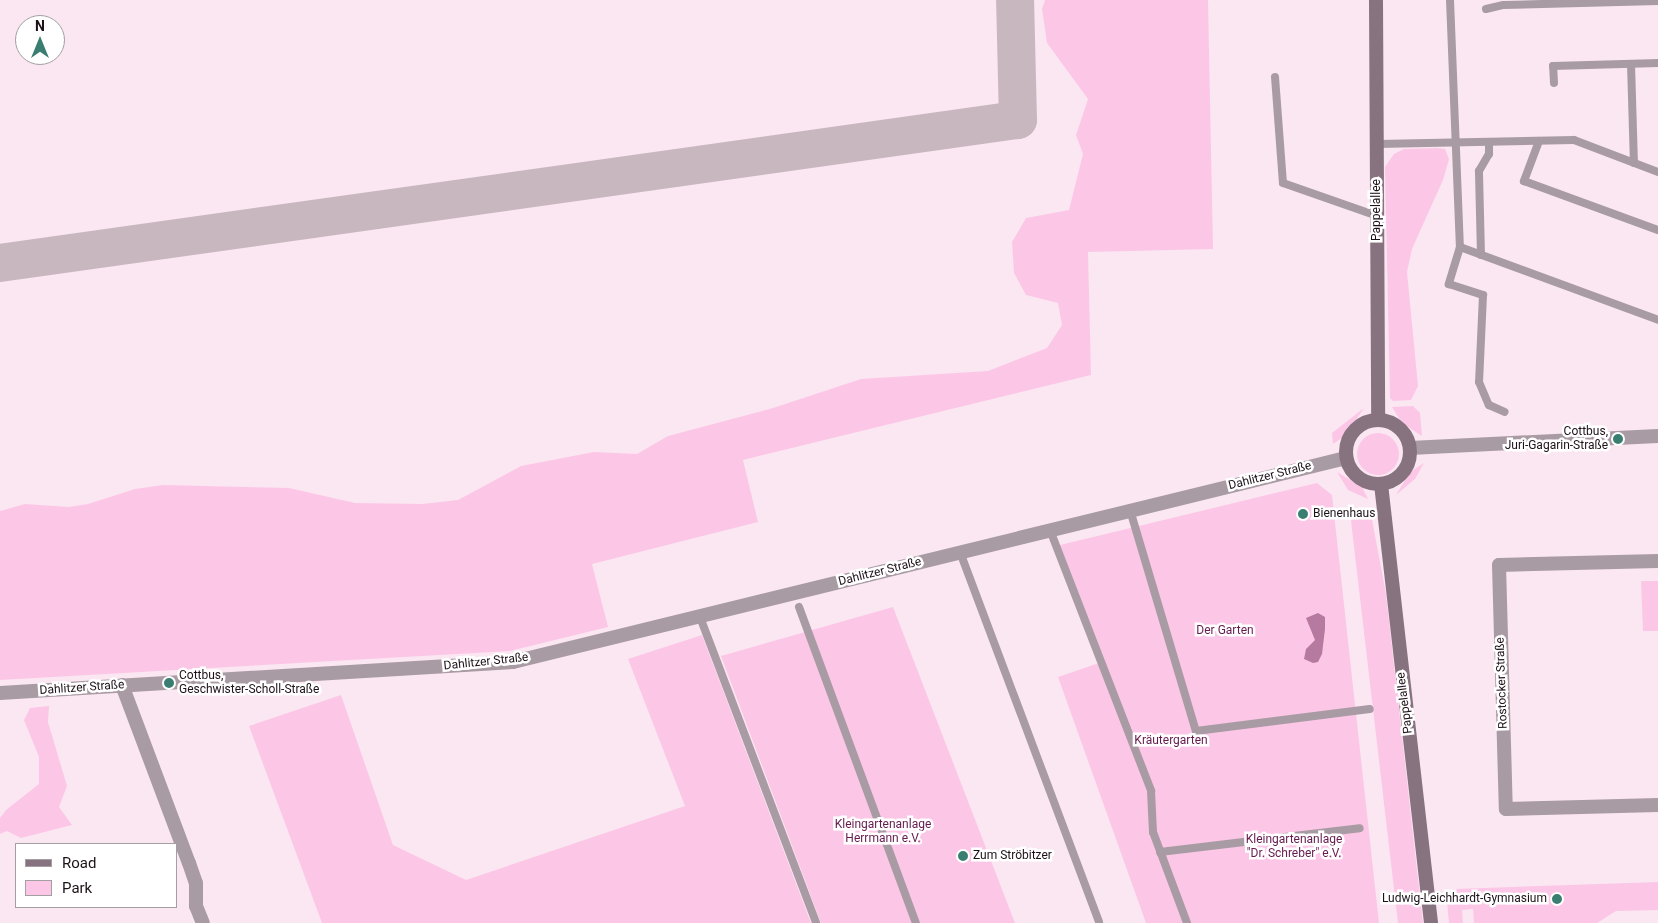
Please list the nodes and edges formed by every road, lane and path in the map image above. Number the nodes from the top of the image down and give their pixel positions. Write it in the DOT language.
graph roads {
  1 [pos="1376,0"];
  2 [pos="1450,0"];
  3 [pos="1658,1"];
  4 [pos="1486,9"];
  5 [pos="1658,63"];
  6 [pos="1631,64"];
  7 [pos="1275,77"];
  8 [pos="1554,83"];
  9 [pos="1539,141"];
  10 [pos="1489,142"];
  11 [pos="1454,143"];
  12 [pos="1378,144"];
  13 [pos="1634,163"];
  14 [pos="1658,172"];
  15 [pos="1377,216"];
  16 [pos="1658,230"];
  17 [pos="1460,247"];
  18 [pos="1481,254"];
  19 [pos="1658,320"];
  20 [pos="1505,412"];
  21 [pos="1378,420"];
  22 [pos="1658,436"];
  23 [pos="1410,448"];
  24 [pos="1346,458"];
  25 [pos="1381,484"];
  26 [pos="1130,510"];
  27 [pos="1050,530"];
  28 [pos="960,552"];
  29 [pos="1658,561"];
  30 [pos="799,607"];
  31 [pos="700,617"];
  32 [pos="122,685"];
  33 [pos="0,693"];
  34 [pos="1370,709"];
  35 [pos="1658,805"];
  36 [pos="1360,828"];
  37 [pos="1160,852"];
  38 [pos="1099,922"];
  39 [pos="203,923"];
  40 [pos="816,923"];
  41 [pos="916,923"];
  42 [pos="1187,923"];
  43 [pos="1431,923"];
  1 -- 12 [label="main road, Pappelallee"];
  2 -- 11 [label="lane"];
  3 -- 4 [label="lane"];
  5 -- 6 [label="lane"];
  6 -- 8 [label="lane"];
  6 -- 13 [label="lane"];
  7 -- 15 [label="lane"];
  9 -- 10 [label="lane"];
  9 -- 13 [label="lane"];
  9 -- 16 [label="lane"];
  10 -- 11 [label="lane"];
  10 -- 18 [label="lane"];
  11 -- 12 [label="lane"];
  11 -- 17 [label="lane"];
  12 -- 15 [label="main road, Pappelallee"];
  13 -- 14 [label="lane"];
  15 -- 21 [label="main road, Pappelallee"];
  17 -- 18 [label="lane"];
  17 -- 20 [label="lane"];
  18 -- 19 [label="lane"];
  21 -- 23 [label="main road"];
  21 -- 24 [label="main road"];
  22 -- 23 [label="street"];
  23 -- 25 [label="main road"];
  24 -- 25 [label="main road"];
  24 -- 26 [label="street, Dahlitzer Straße"];
  25 -- 43 [label="main road, Pappelallee"];
  26 -- 27 [label="street, Dahlitzer Straße"];
  26 -- 34 [label="lane"];
  27 -- 28 [label="street, Dahlitzer Straße"];
  27 -- 37 [label="lane"];
  28 -- 31 [label="street, Dahlitzer Straße"];
  28 -- 38 [label="lane"];
  29 -- 35 [label="street, Rostocker Straße"];
  30 -- 41 [label="lane"];
  31 -- 32 [label="street, Dahlitzer Straße"];
  31 -- 40 [label="lane"];
  32 -- 33 [label="street, Dahlitzer Straße"];
  32 -- 39 [label="street"];
  36 -- 37 [label="lane"];
  37 -- 42 [label="lane"];
}
